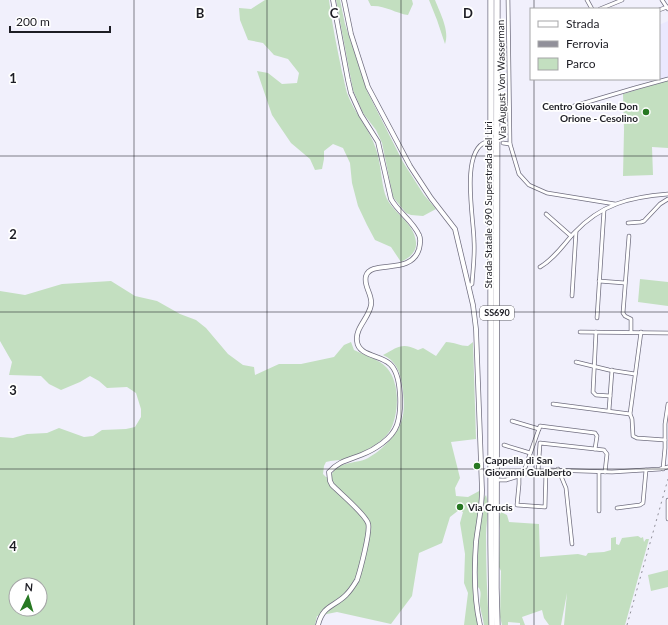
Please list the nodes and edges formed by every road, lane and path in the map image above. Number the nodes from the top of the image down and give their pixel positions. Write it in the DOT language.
graph roads {
  1 [pos="333,0"];
  2 [pos="344,0"];
  3 [pos="491,0"];
  4 [pos="496,0"];
  5 [pos="508,0"];
  6 [pos="622,0"];
  7 [pos="662,0"];
  8 [pos="602,8"];
  9 [pos="667,8"];
  10 [pos="668,79"];
  11 [pos="574,106"];
  12 [pos="486,142"];
  13 [pos="503,143"];
  14 [pos="510,144"];
  15 [pos="668,194"];
  16 [pos="668,199"];
  17 [pos="615,204"];
  18 [pos="604,210"];
  19 [pos="546,214"];
  20 [pos="628,223"];
  21 [pos="576,231"];
  22 [pos="571,236"];
  23 [pos="629,236"];
  24 [pos="540,267"];
  25 [pos="599,281"];
  26 [pos="625,283"];
  27 [pos="469,286"];
  28 [pos="572,296"];
  29 [pos="597,318"];
  30 [pos="580,332"];
  31 [pos="596,332"];
  32 [pos="631,332"];
  33 [pos="641,332"];
  34 [pos="668,333"];
  35 [pos="576,362"];
  36 [pos="594,366"];
  37 [pos="612,370"];
  38 [pos="635,374"];
  39 [pos="610,396"];
  40 [pos="553,404"];
  41 [pos="668,404"];
  42 [pos="609,410"];
  43 [pos="630,414"];
  44 [pos="512,421"];
  45 [pos="539,429"];
  46 [pos="666,440"];
  47 [pos="504,445"];
  48 [pos="595,449"];
  49 [pos="530,453"];
  50 [pos="668,467"];
  51 [pos="558,469"];
  52 [pos="663,469"];
  53 [pos="546,470"];
  54 [pos="646,470"];
  55 [pos="538,472"];
  56 [pos="599,472"];
  57 [pos="605,472"];
  58 [pos="525,474"];
  59 [pos="519,475"];
  60 [pos="499,480"];
  61 [pos="668,500"];
  62 [pos="617,508"];
  63 [pos="599,511"];
  64 [pos="668,519"];
  65 [pos="572,544"];
  66 [pos="318,625"];
  67 [pos="480,625"];
  68 [pos="492,625"];
  69 [pos="497,625"];
  1 -- 66 [label="main road"];
  2 -- 27 [label="main road"];
  3 -- 68 [label="highway, Strada Statale 690 Superstrada del Liri / SS690"];
  4 -- 69 [label="highway, Strada Statale 690 Superstrada del Liri / SS690"];
  5 -- 14 [label="street, Via August Von Wasserman"];
  6 -- 8 [label="street"];
  7 -- 9 [label="street"];
  10 -- 11 [label="street"];
  12 -- 27 [label="street"];
  13 -- 14 [label="street"];
  14 -- 17 [label="street, Via August Von Wasserman"];
  15 -- 17 [label="street"];
  16 -- 20 [label="street"];
  17 -- 18 [label="street"];
  18 -- 21 [label="street"];
  18 -- 25 [label="street"];
  19 -- 22 [label="street"];
  21 -- 22 [label="street"];
  21 -- 28 [label="street"];
  22 -- 24 [label="street"];
  23 -- 26 [label="street"];
  25 -- 26 [label="street"];
  25 -- 29 [label="street"];
  26 -- 32 [label="street"];
  27 -- 67 [label="main road"];
  30 -- 31 [label="street"];
  31 -- 32 [label="street"];
  31 -- 36 [label="street"];
  32 -- 33 [label="street"];
  33 -- 34 [label="street"];
  33 -- 38 [label="street"];
  35 -- 36 [label="street"];
  36 -- 37 [label="street"];
  36 -- 39 [label="street"];
  37 -- 38 [label="street"];
  37 -- 39 [label="street"];
  38 -- 43 [label="street"];
  39 -- 42 [label="street"];
  40 -- 42 [label="street"];
  41 -- 46 [label="street"];
  42 -- 43 [label="street"];
  43 -- 46 [label="street"];
  44 -- 45 [label="street"];
  45 -- 48 [label="street"];
  45 -- 49 [label="street"];
  46 -- 52 [label="street"];
  47 -- 49 [label="street"];
  48 -- 55 [label="street"];
  48 -- 57 [label="street"];
  49 -- 58 [label="street"];
  50 -- 52 [label="street"];
  51 -- 53 [label="street"];
  51 -- 56 [label="street"];
  51 -- 65 [label="street"];
  52 -- 54 [label="street"];
  53 -- 55 [label="street"];
  53 -- 59 [label="street"];
  54 -- 57 [label="street"];
  54 -- 62 [label="street"];
  55 -- 58 [label="street"];
  56 -- 57 [label="street"];
  56 -- 63 [label="street"];
  58 -- 59 [label="street"];
  59 -- 60 [label="street"];
  61 -- 64 [label="street"];
}
